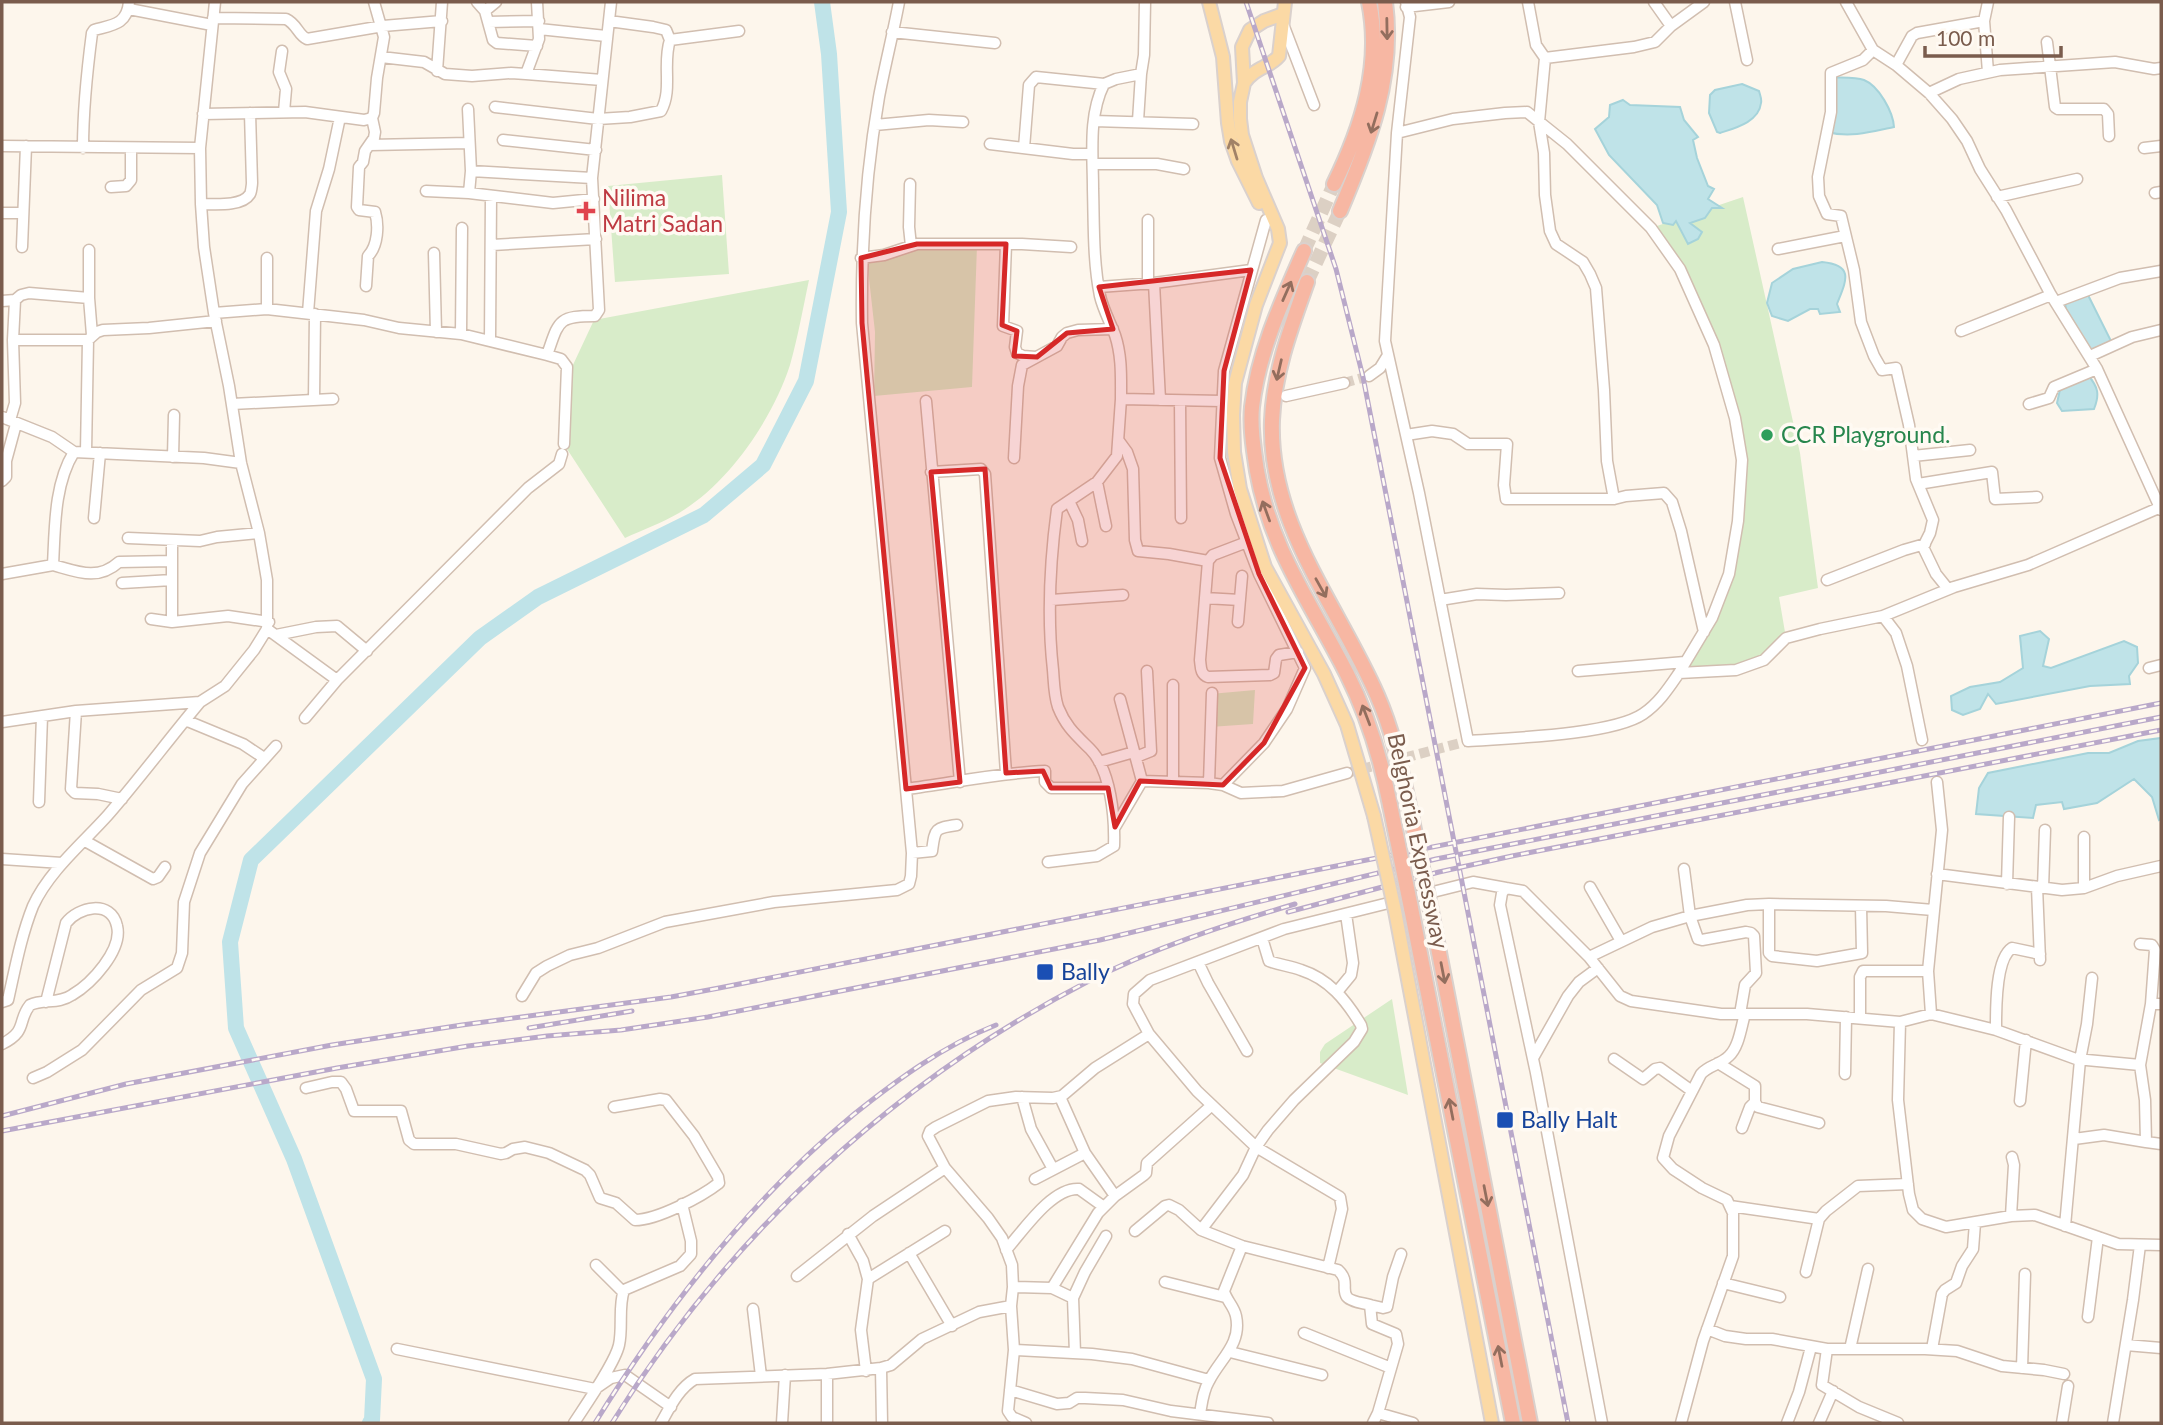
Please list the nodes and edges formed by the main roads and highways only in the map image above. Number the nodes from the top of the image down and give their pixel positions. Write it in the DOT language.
graph roads {
  1 [pos="1209,2"];
  2 [pos="1369,2"];
  3 [pos="1385,2"];
  4 [pos="1284,13"];
  5 [pos="1380,55"];
  6 [pos="1244,83"];
  7 [pos="1334,184"];
  8 [pos="1261,198"];
  9 [pos="1340,211"];
  10 [pos="1304,251"];
  11 [pos="1275,258"];
  12 [pos="1307,282"];
  13 [pos="1492,1423"];
  14 [pos="1513,1423"];
  15 [pos="1530,1423"];
  8 -- 1 [label="main road, one-way"];
  2 -- 5 [label="highway"];
  3 -- 5 [label="highway, one-way"];
  4 -- 6 [label="main road"];
  4 -- 6 [label="main road"];
  5 -- 7 [label="highway"];
  5 -- 9 [label="highway, one-way"];
  6 -- 8 [label="main road"];
  8 -- 11 [label="main road"];
  8 -- 11 [label="main road"];
  14 -- 10 [label="highway, Belghoria Expressway, one-way, bridge"];
  11 -- 13 [label="main road, bridge"];
  12 -- 15 [label="highway, Belghoria Expressway, one-way, bridge"];
}
